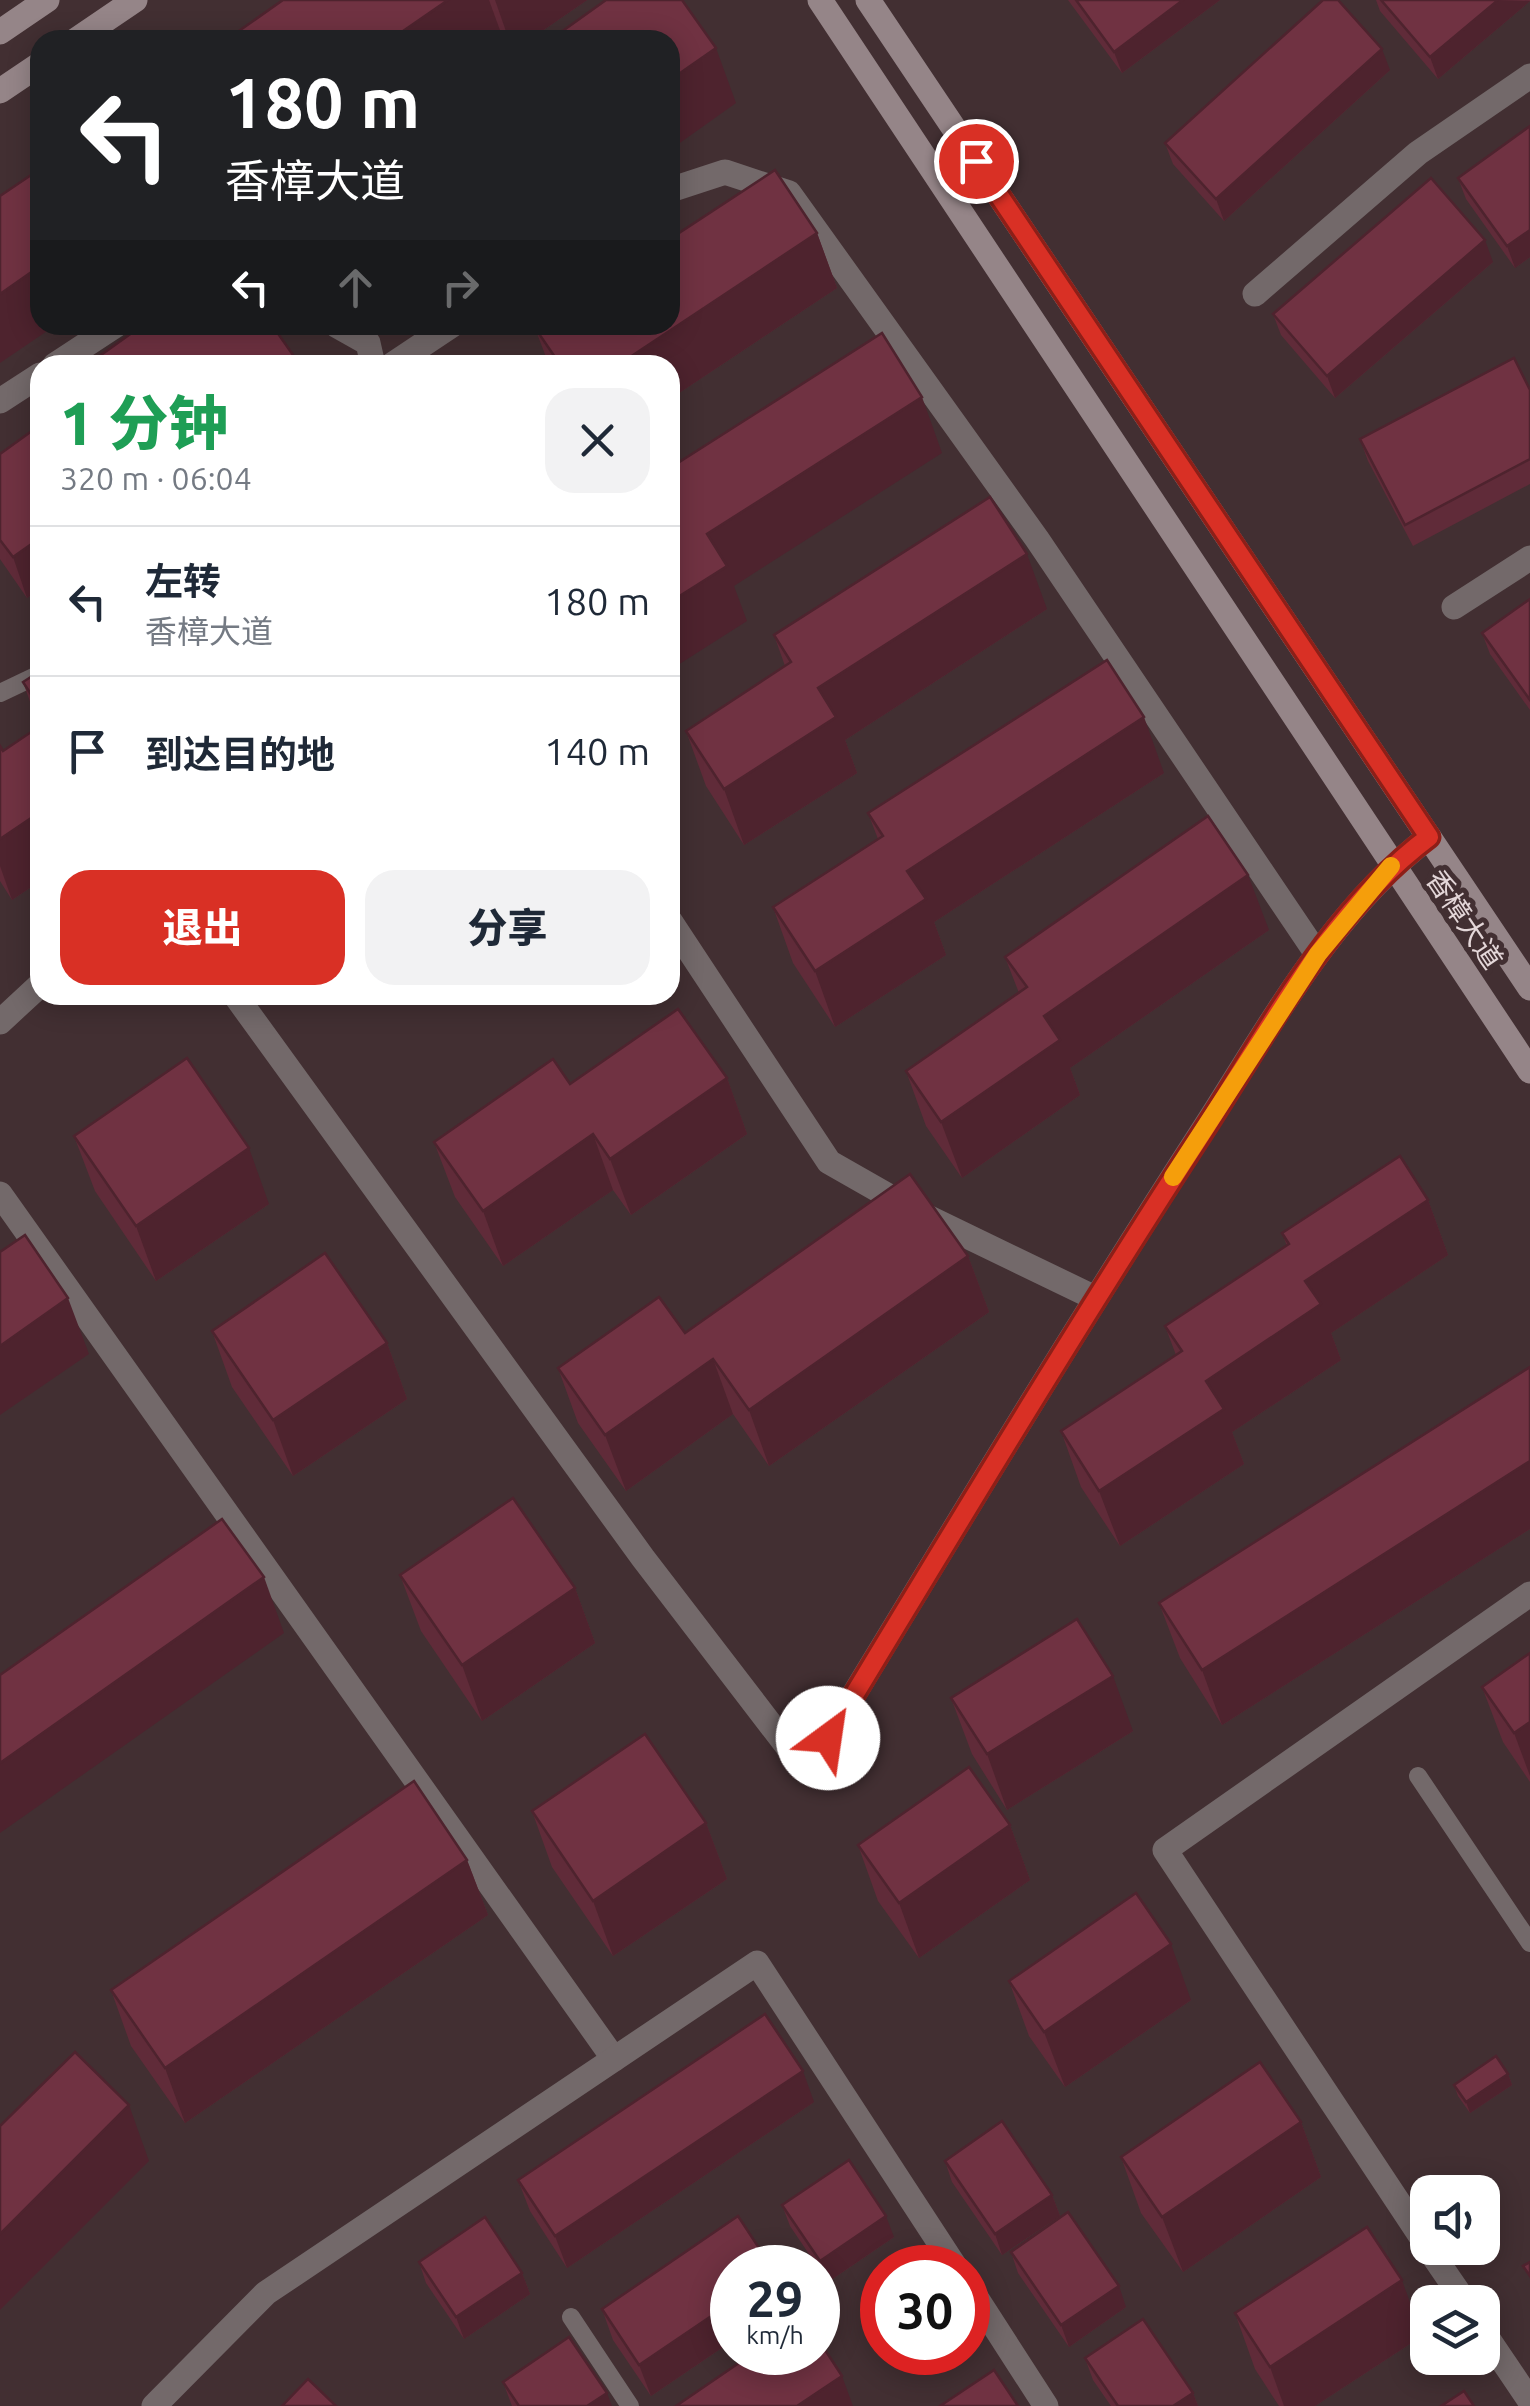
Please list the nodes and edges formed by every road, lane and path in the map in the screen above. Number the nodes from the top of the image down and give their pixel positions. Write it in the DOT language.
graph roads {
  1 [pos="47,0"];
  2 [pos="136,0"];
  3 [pos="820,0"];
  4 [pos="868,0"];
  5 [pos="91,30"];
  6 [pos="0,32"];
  7 [pos="30,71"];
  8 [pos="1530,76"];
  9 [pos="0,91"];
  10 [pos="680,187"];
  11 [pos="1254,294"];
  12 [pos="101,335"];
  13 [pos="353,335"];
  14 [pos="437,335"];
  15 [pos="70,355"];
  16 [pos="371,355"];
  17 [pos="407,355"];
  18 [pos="30,382"];
  19 [pos="0,402"];
  20 [pos="1530,558"];
  21 [pos="1454,607"];
  22 [pos="30,679"];
  23 [pos="0,693"];
  24 [pos="1429,837"];
  25 [pos="1392,865"];
  26 [pos="680,936"];
  27 [pos="1318,954"];
  28 [pos="1530,988"];
  29 [pos="30,995"];
  30 [pos="243,1005"];
  31 [pos="0,1022"];
  32 [pos="1530,1071"];
  33 [pos="0,1194"];
  34 [pos="1095,1298"];
  35 [pos="1530,1594"];
  36 [pos="1418,1776"];
  37 [pos="1530,1942"];
  38 [pos="614,2060"];
  39 [pos="1410,2220"];
  40 [pos="941,2245"];
  41 [pos="571,2317"];
  42 [pos="990,2319"];
  43 [pos="1500,2357"];
  44 [pos="1530,2401"];
  45 [pos="154,2406"];
  46 [pos="630,2406"];
  47 [pos="1046,2406"];
  1 -- 6 [label="street"];
  2 -- 5 [label="street"];
  3 -- 25 [label="street, 香樟大道"];
  4 -- 24 [label="street, 香樟大道"];
  7 -- 9 [label="street"];
  8 -- 11 [label="street"];
  10 -- 27 [label="street"];
  12 -- 15 [label="street"];
  13 -- 16 [label="street"];
  14 -- 17 [label="street"];
  18 -- 19 [label="street"];
  20 -- 21 [label="street"];
  22 -- 23 [label="lane"];
  24 -- 25 [label="street"];
  24 -- 28 [label="street, 香樟大道"];
  25 -- 27 [label="street"];
  25 -- 32 [label="street, 香樟大道"];
  26 -- 34 [label="street"];
  27 -- 34 [label="street"];
  29 -- 31 [label="street"];
  30 -- 34 [label="street"];
  33 -- 38 [label="street"];
  35 -- 39 [label="street"];
  36 -- 37 [label="lane"];
  38 -- 40 [label="street"];
  38 -- 45 [label="street"];
  41 -- 46 [label="lane"];
  42 -- 47 [label="street"];
  43 -- 44 [label="street"];
}
